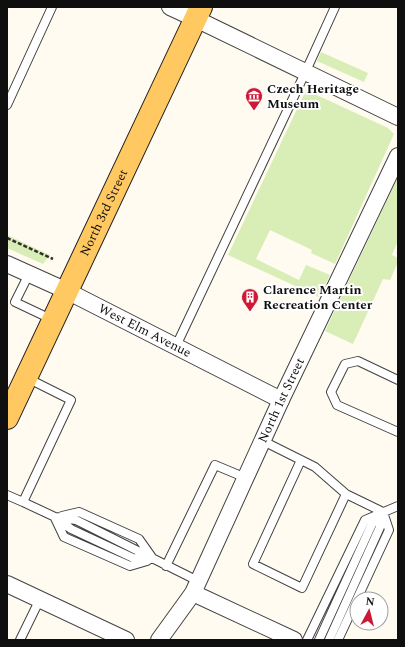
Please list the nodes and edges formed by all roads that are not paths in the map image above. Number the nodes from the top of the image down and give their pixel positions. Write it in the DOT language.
graph roads {
  1 [pos="52,7"];
  2 [pos="170,7"];
  3 [pos="335,7"];
  4 [pos="199,13"];
  5 [pos="305,73"];
  6 [pos="7,105"];
  7 [pos="398,118"];
  8 [pos="398,156"];
  9 [pos="7,264"];
  10 [pos="29,274"];
  11 [pos="67,291"];
  12 [pos="53,320"];
  13 [pos="176,346"];
  14 [pos="26,378"];
  15 [pos="398,380"];
  16 [pos="281,400"];
  17 [pos="7,418"];
  18 [pos="398,432"];
  19 [pos="263,441"];
  20 [pos="301,460"];
  21 [pos="246,478"];
  22 [pos="346,494"];
  23 [pos="7,495"];
  24 [pos="23,502"];
  25 [pos="398,506"];
  26 [pos="383,512"];
  27 [pos="55,517"];
  28 [pos="153,559"];
  29 [pos="166,566"];
  30 [pos="7,584"];
  31 [pos="195,587"];
  32 [pos="40,600"];
  33 [pos="20,640"];
  34 [pos="126,640"];
  35 [pos="159,640"];
  36 [pos="294,640"];
  37 [pos="308,640"];
  38 [pos="319,640"];
  39 [pos="329,640"];
  40 [pos="338,640"];
  1 -- 6 [label="lane"];
  2 -- 4 [label="street"];
  3 -- 5 [label="lane"];
  4 -- 5 [label="street"];
  4 -- 11 [label="main road, North 3rd Street"];
  5 -- 7 [label="street"];
  5 -- 13 [label="lane"];
  8 -- 16 [label="street, North 1st Street"];
  9 -- 10 [label="street, West Elm Avenue"];
  10 -- 11 [label="street, West Elm Avenue"];
  10 -- 12 [label="lane"];
  11 -- 12 [label="main road, North 3rd Street"];
  11 -- 13 [label="street, West Elm Avenue"];
  12 -- 14 [label="main road, North 3rd Street"];
  13 -- 16 [label="street, West Elm Avenue"];
  14 -- 17 [label="main road, North 3rd Street"];
  14 -- 24 [label="lane"];
  15 -- 18 [label="lane"];
  16 -- 19 [label="street, North 1st Street"];
  19 -- 20 [label="lane"];
  19 -- 21 [label="street, North 1st Street"];
  20 -- 22 [label="lane"];
  20 -- 22 [label="lane"];
  21 -- 29 [label="lane"];
  21 -- 31 [label="street, North 1st Street"];
  22 -- 26 [label="lane"];
  23 -- 24 [label="lane"];
  24 -- 27 [label="lane"];
  25 -- 26 [label="lane"];
  26 -- 37 [label="lane"];
  26 -- 38 [label="lane"];
  26 -- 39 [label="lane"];
  26 -- 40 [label="lane"];
  27 -- 28 [label="lane"];
  27 -- 28 [label="lane"];
  28 -- 29 [label="lane"];
  29 -- 31 [label="lane"];
  30 -- 32 [label="street"];
  31 -- 35 [label="street, North 1st Street"];
  31 -- 36 [label="street"];
  32 -- 33 [label="lane"];
  32 -- 34 [label="street"];
}
